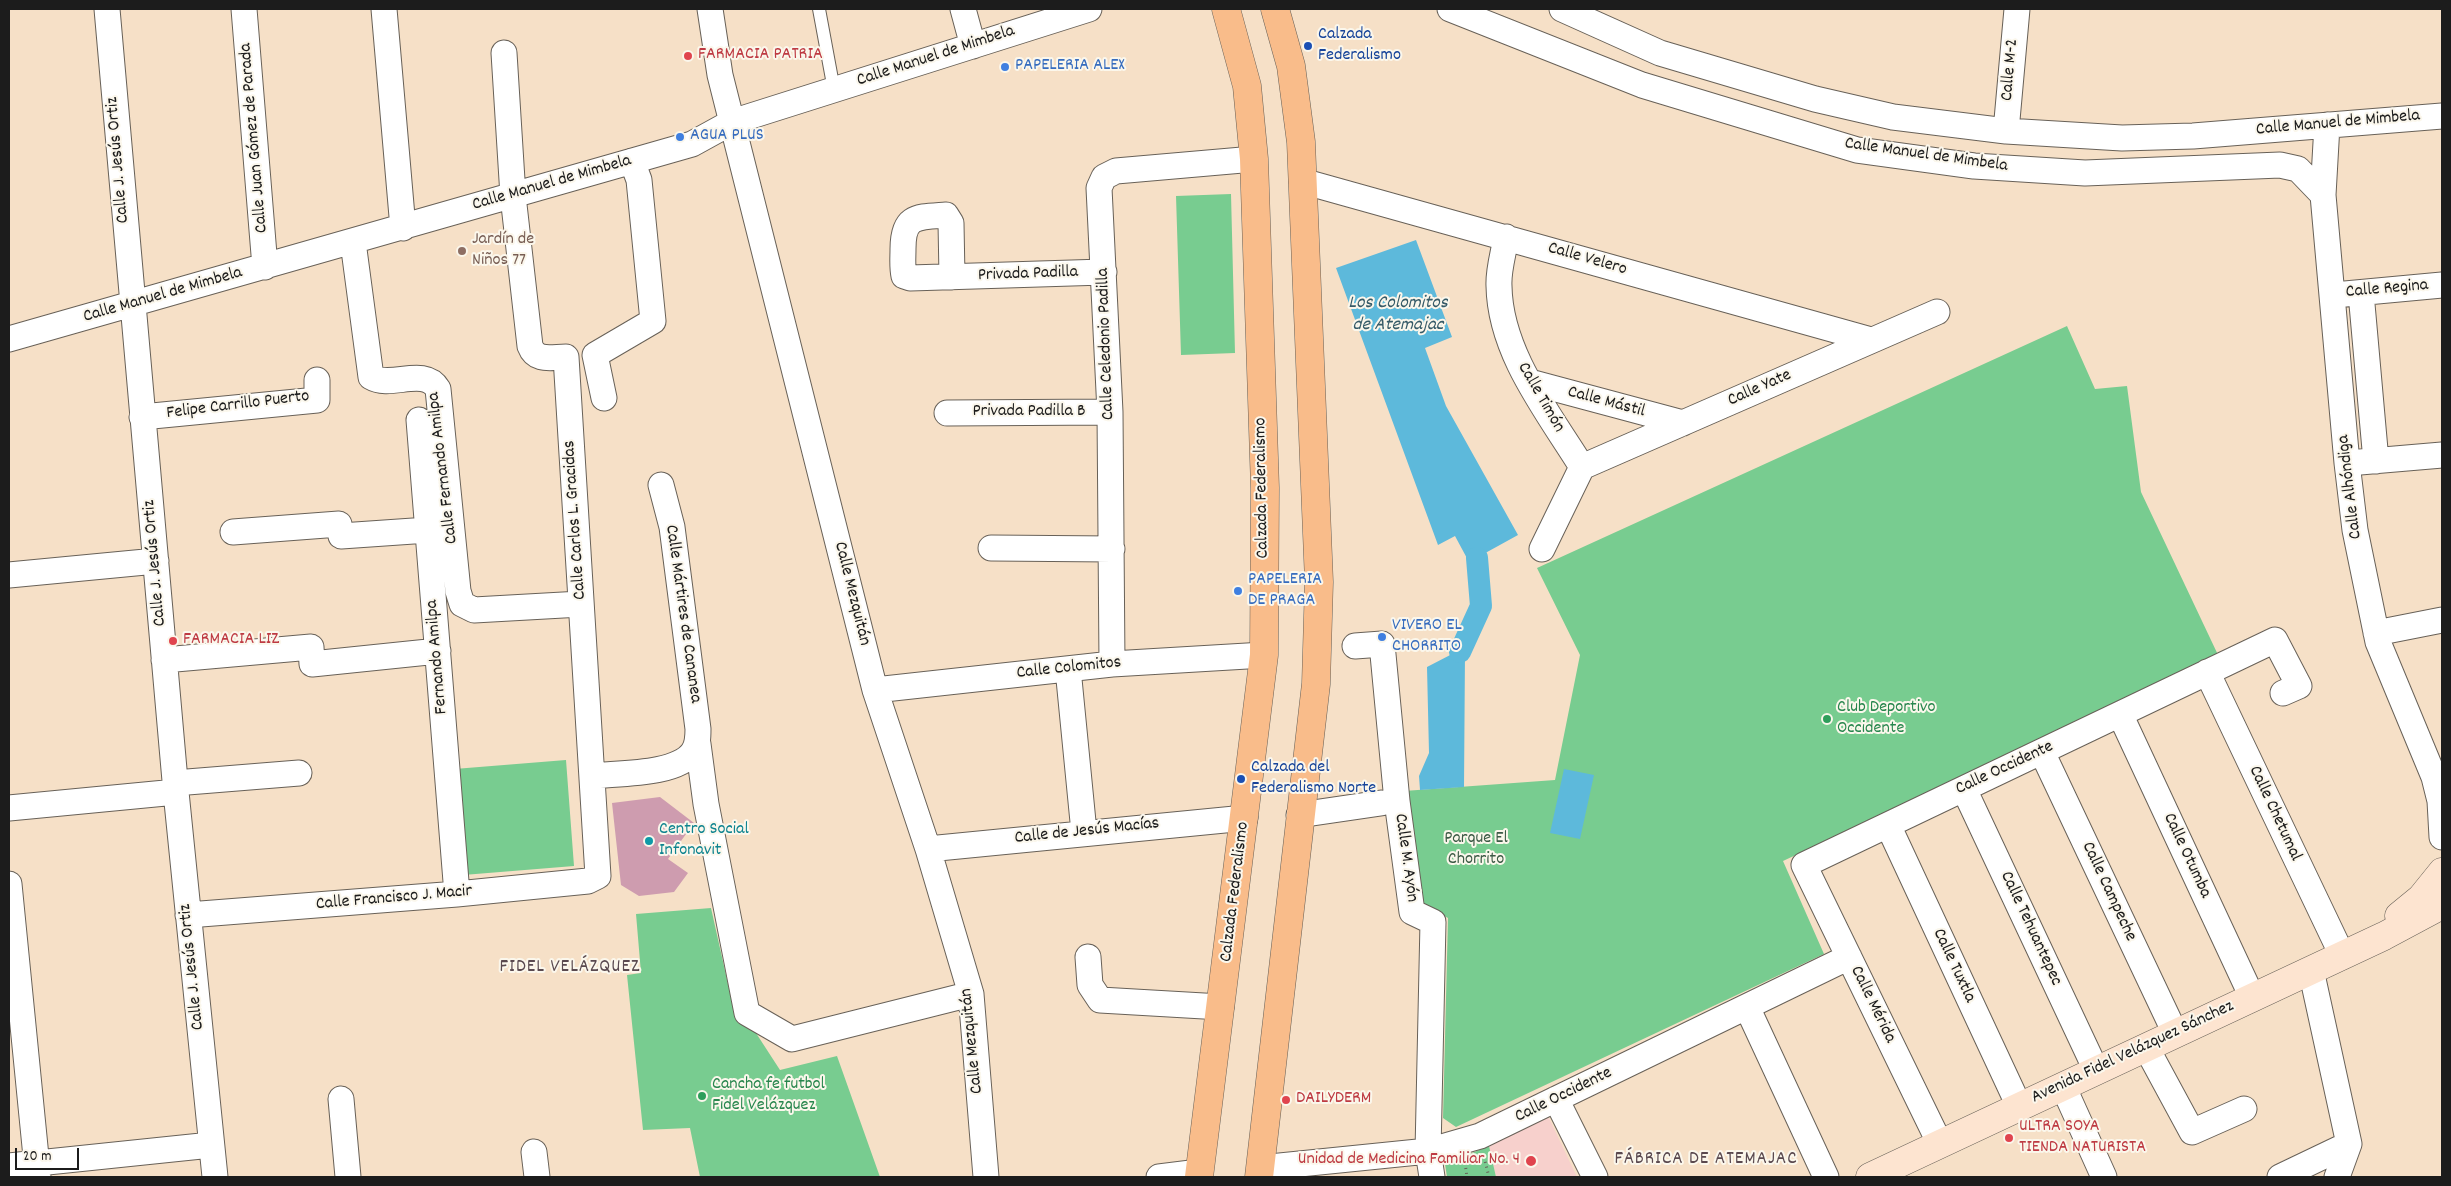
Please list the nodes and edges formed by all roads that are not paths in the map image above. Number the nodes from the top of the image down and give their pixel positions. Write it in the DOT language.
graph roads {
  1 [pos="107,9"];
  2 [pos="244,9"];
  3 [pos="384,9"];
  4 [pos="710,9"];
  5 [pos="819,9"];
  6 [pos="964,9"];
  7 [pos="1089,9"];
  8 [pos="1226,9"];
  9 [pos="1275,9"];
  10 [pos="1450,9"];
  11 [pos="1562,9"];
  12 [pos="2017,9"];
  13 [pos="1595,24"];
  14 [pos="1536,42"];
  15 [pos="973,46"];
  16 [pos="504,53"];
  17 [pos="1578,58"];
  18 [pos="834,90"];
  19 [pos="2442,116"];
  20 [pos="732,122"];
  21 [pos="2327,125"];
  22 [pos="2006,132"];
  23 [pos="1254,159"];
  24 [pos="632,161"];
  25 [pos="1302,181"];
  26 [pos="2323,195"];
  27 [pos="513,196"];
  28 [pos="403,228"];
  29 [pos="1506,236"];
  30 [pos="353,242"];
  31 [pos="265,267"];
  32 [pos="1104,272"];
  33 [pos="952,277"];
  34 [pos="2442,285"];
  35 [pos="2361,293"];
  36 [pos="2332,296"];
  37 [pos="131,305"];
  38 [pos="1937,312"];
  39 [pos="9,340"];
  40 [pos="1871,340"];
  41 [pos="317,380"];
  42 [pos="1530,382"];
  43 [pos="604,398"];
  44 [pos="1110,412"];
  45 [pos="947,413"];
  46 [pos="142,417"];
  47 [pos="419,420"];
  48 [pos="1683,423"];
  49 [pos="2442,456"];
  50 [pos="2376,461"];
  51 [pos="2347,463"];
  52 [pos="1582,467"];
  53 [pos="660,485"];
  54 [pos="428,530"];
  55 [pos="233,532"];
  56 [pos="992,548"];
  57 [pos="1112,549"];
  58 [pos="1542,549"];
  59 [pos="156,562"];
  60 [pos="9,575"];
  61 [pos="581,604"];
  62 [pos="2442,620"];
  63 [pos="2376,633"];
  64 [pos="1355,646"];
  65 [pos="438,651"];
  66 [pos="1264,655"];
  67 [pos="164,660"];
  68 [pos="1112,664"];
  69 [pos="1068,669"];
  70 [pos="2207,672"];
  71 [pos="875,690"];
  72 [pos="2283,693"];
  73 [pos="2120,714"];
  74 [pos="698,744"];
  75 [pos="2042,752"];
  76 [pos="298,773"];
  77 [pos="592,776"];
  78 [pos="175,787"];
  79 [pos="1964,789"];
  80 [pos="1381,803"];
  81 [pos="9,808"];
  82 [pos="1299,815"];
  83 [pos="1245,818"];
  84 [pos="1888,825"];
  85 [pos="1084,832"];
  86 [pos="2442,837"];
  87 [pos="2442,845"];
  88 [pos="928,849"];
  89 [pos="1804,865"];
  90 [pos="598,876"];
  91 [pos="9,884"];
  92 [pos="2440,891"];
  93 [pos="458,894"];
  94 [pos="188,915"];
  95 [pos="2342,955"];
  96 [pos="1088,957"];
  97 [pos="1848,957"];
  98 [pos="2310,970"];
  99 [pos="971,994"];
  100 [pos="2252,997"];
  101 [pos="1221,1007"];
  102 [pos="1747,1007"];
  103 [pos="2175,1033"];
  104 [pos="2146,1047"];
  105 [pos="2096,1070"];
  106 [pos="2063,1086"];
  107 [pos="1556,1099"];
  108 [pos="341,1100"];
  109 [pos="2019,1106"];
  110 [pos="2244,1110"];
  111 [pos="1940,1144"];
  112 [pos="2349,1144"];
  113 [pos="211,1146"];
  114 [pos="1428,1151"];
  115 [pos="534,1152"];
  116 [pos="9,1166"];
  117 [pos="37,1170"];
  118 [pos="1259,1173"];
  119 [pos="1199,1175"];
  120 [pos="214,1177"];
  121 [pos="348,1177"];
  122 [pos="537,1177"];
  123 [pos="986,1177"];
  124 [pos="1159,1177"];
  125 [pos="1432,1177"];
  126 [pos="1595,1177"];
  127 [pos="1826,1177"];
  128 [pos="1870,1177"];
  129 [pos="2104,1177"];
  130 [pos="2280,1177"];
  131 [pos="2337,1177"];
  1 -- 37 [label="street, Calle J. Jesús Ortiz"];
  2 -- 31 [label="street, Calle Juan Gómez de Parada"];
  3 -- 28 [label="street"];
  4 -- 20 [label="street, Calle Mezquitán"];
  5 -- 18 [label="lane"];
  6 -- 15 [label="street"];
  7 -- 15 [label="street, Calle Manuel de Mimbela"];
  8 -- 23 [label="main road, Calzada Federalismo"];
  9 -- 25 [label="main road"];
  10 -- 14 [label="street, Calle Manuel de Mimbela"];
  11 -- 13 [label="street, Calle Manuel de Mimbela"];
  11 -- 14 [label="street"];
  12 -- 22 [label="street, Calle M-2"];
  13 -- 17 [label="street"];
  13 -- 22 [label="street, Calle Manuel de Mimbela"];
  14 -- 17 [label="street, Calle Manuel de Mimbela"];
  15 -- 18 [label="street, Calle Manuel de Mimbela"];
  16 -- 27 [label="street"];
  17 -- 26 [label="street, Calle Manuel de Mimbela"];
  18 -- 20 [label="street, Calle Manuel de Mimbela"];
  19 -- 21 [label="street, Calle Manuel de Mimbela"];
  20 -- 24 [label="street, Calle Manuel de Mimbela"];
  20 -- 71 [label="street, Calle Mezquitán"];
  21 -- 22 [label="street, Calle Manuel de Mimbela"];
  21 -- 26 [label="street, Calle Alhóndiga"];
  23 -- 32 [label="street, Calle Celedonio Padilla"];
  23 -- 66 [label="main road, Calzada Federalismo"];
  24 -- 27 [label="street, Calle Manuel de Mimbela"];
  24 -- 43 [label="street"];
  25 -- 29 [label="street, Calle Velero"];
  25 -- 82 [label="main road"];
  26 -- 36 [label="street, Calle Alhóndiga"];
  27 -- 28 [label="street, Calle Manuel de Mimbela"];
  27 -- 61 [label="street, Calle Carlos L. Gracidas"];
  28 -- 30 [label="street, Calle Manuel de Mimbela"];
  29 -- 40 [label="street, Calle Velero"];
  29 -- 42 [label="street, Calle Timón"];
  30 -- 31 [label="street, Calle Manuel de Mimbela"];
  30 -- 61 [label="street, Calle Fernando Amilpa"];
  31 -- 37 [label="street, Calle Manuel de Mimbela"];
  32 -- 33 [label="street, Privada Padilla"];
  32 -- 44 [label="street, Calle Celedonio Padilla"];
  34 -- 35 [label="street, Calle Regina"];
  35 -- 36 [label="street, Calle Regina"];
  35 -- 50 [label="street, Calle Alhóndiga"];
  36 -- 51 [label="street, Calle Alhóndiga"];
  37 -- 39 [label="street, Calle Manuel de Mimbela"];
  37 -- 46 [label="street, Calle J. Jesús Ortiz"];
  38 -- 40 [label="street, Calle Yate"];
  40 -- 48 [label="street, Calle Yate"];
  41 -- 46 [label="street, Felipe Carrillo Puerto"];
  42 -- 48 [label="street, Calle Mástil"];
  42 -- 52 [label="street, Calle Timón"];
  44 -- 45 [label="street, Privada Padilla B"];
  44 -- 57 [label="street, Calle Celedonio Padilla"];
  46 -- 59 [label="street, Calle J. Jesús Ortiz"];
  47 -- 54 [label="street, Fernando Amilpa"];
  48 -- 52 [label="street, Calle Yate"];
  49 -- 50 [label="street"];
  50 -- 51 [label="street"];
  51 -- 63 [label="street, Calle Alhóndiga"];
  52 -- 58 [label="street"];
  53 -- 74 [label="street, Calle Mártires de Cananea"];
  54 -- 55 [label="street"];
  54 -- 65 [label="street, Fernando Amilpa"];
  56 -- 57 [label="street"];
  57 -- 68 [label="street, Calle Celedonio Padilla"];
  59 -- 60 [label="street"];
  59 -- 67 [label="street, Calle J. Jesús Ortiz"];
  61 -- 77 [label="street, Calle Carlos L. Gracidas"];
  62 -- 63 [label="street"];
  63 -- 86 [label="street, Calle Alhóndiga"];
  64 -- 114 [label="street, Calle M. Ayón"];
  65 -- 67 [label="street"];
  65 -- 93 [label="street, Fernando Amilpa"];
  66 -- 68 [label="street, Calle Colomitos"];
  66 -- 83 [label="main road, Calzada Federalismo"];
  67 -- 78 [label="street, Calle J. Jesús Ortiz"];
  68 -- 69 [label="street, Calle Colomitos"];
  69 -- 71 [label="street, Calle Colomitos"];
  69 -- 85 [label="street"];
  70 -- 72 [label="street, Calle Occidente"];
  70 -- 73 [label="street, Calle Occidente"];
  70 -- 95 [label="street, Calle Chetumal"];
  71 -- 88 [label="street, Calle Mezquitán"];
  73 -- 75 [label="street, Calle Occidente"];
  73 -- 100 [label="street, Calle Otumba"];
  74 -- 77 [label="street"];
  74 -- 99 [label="street, Calle Mártires de Cananea"];
  75 -- 79 [label="street, Calle Occidente"];
  75 -- 103 [label="street, Calle Campeche"];
  76 -- 78 [label="street"];
  77 -- 90 [label="street, Calle Carlos L. Gracidas"];
  78 -- 81 [label="street"];
  78 -- 94 [label="street, Calle J. Jesús Ortiz"];
  79 -- 84 [label="street, Calle Occidente"];
  79 -- 105 [label="street, Calle Tehuantepec"];
  80 -- 82 [label="street, Calle M. Ayón"];
  82 -- 118 [label="main road"];
  83 -- 85 [label="street, Calle de Jesús Macías"];
  83 -- 101 [label="main road, Calzada Federalismo"];
  84 -- 89 [label="street, Calle Occidente"];
  84 -- 109 [label="street, Calle Tuxtla"];
  85 -- 88 [label="street, Calle de Jesús Macías"];
  87 -- 92 [label="street"];
  88 -- 99 [label="street, Calle Mezquitán"];
  89 -- 97 [label="street, Calle Mérida"];
  90 -- 93 [label="street, Calle Francisco J. Macir"];
  91 -- 117 [label="street"];
  92 -- 95 [label="main road, Avenida Fidel Velázquez Sánchez"];
  93 -- 94 [label="street, Calle Francisco J. Macir"];
  94 -- 113 [label="street, Calle J. Jesús Ortiz"];
  95 -- 98 [label="main road, Avenida Fidel Velázquez Sánchez"];
  96 -- 101 [label="street"];
  97 -- 102 [label="street, Calle Occidente"];
  97 -- 111 [label="street, Calle Mérida"];
  98 -- 100 [label="main road, Avenida Fidel Velázquez Sánchez"];
  98 -- 112 [label="street"];
  99 -- 123 [label="street, Calle Mezquitán"];
  100 -- 103 [label="main road, Avenida Fidel Velázquez Sánchez"];
  101 -- 119 [label="main road, Calzada Federalismo"];
  102 -- 107 [label="street, Calle Occidente"];
  102 -- 127 [label="street"];
  103 -- 104 [label="main road, Avenida Fidel Velázquez Sánchez"];
  104 -- 105 [label="main road, Avenida Fidel Velázquez Sánchez"];
  104 -- 110 [label="street"];
  105 -- 106 [label="main road, Avenida Fidel Velázquez Sánchez"];
  106 -- 109 [label="main road, Avenida Fidel Velázquez Sánchez"];
  106 -- 129 [label="street"];
  107 -- 114 [label="street, Calle Occidente"];
  107 -- 126 [label="street"];
  108 -- 121 [label="street"];
  109 -- 111 [label="main road, Avenida Fidel Velázquez Sánchez"];
  111 -- 128 [label="main road, Avenida Fidel Velázquez Sánchez"];
  112 -- 130 [label="street"];
  112 -- 131 [label="street"];
  113 -- 117 [label="street"];
  113 -- 120 [label="street, Calle J. Jesús Ortiz"];
  114 -- 118 [label="street, Calle Occidente"];
  114 -- 125 [label="street, Calle M. Ayón"];
  115 -- 122 [label="street"];
  116 -- 117 [label="street"];
  119 -- 124 [label="street"];
}
